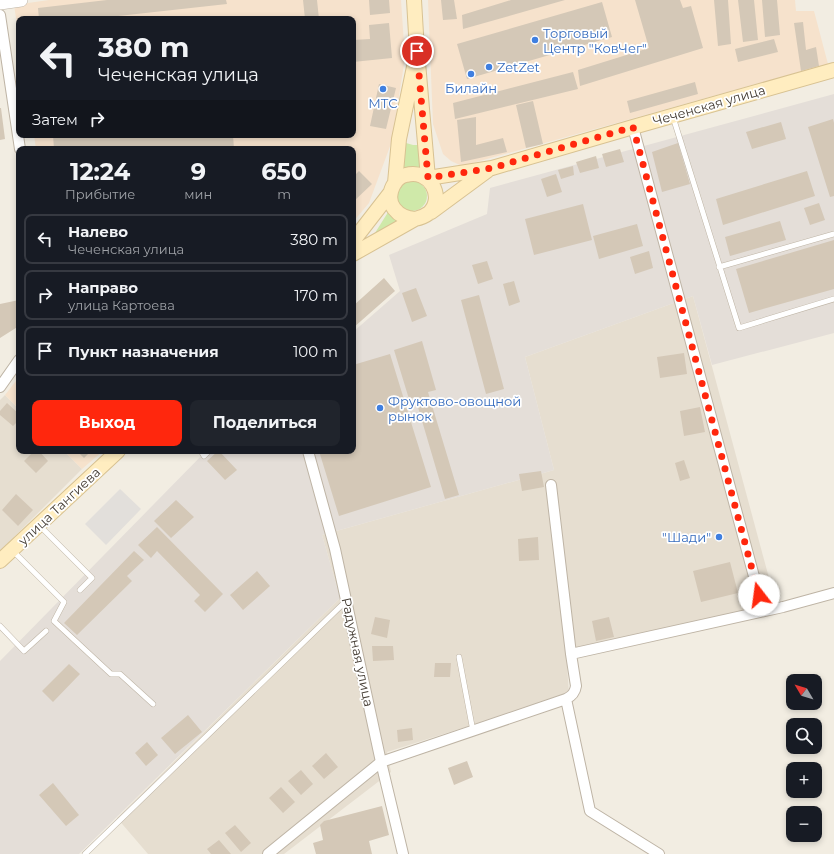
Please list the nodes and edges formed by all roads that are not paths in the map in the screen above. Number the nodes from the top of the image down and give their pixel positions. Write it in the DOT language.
graph roads {
  1 [pos="21,0"];
  2 [pos="414,0"];
  3 [pos="0,3"];
  4 [pos="0,15"];
  5 [pos="417,51"];
  6 [pos="834,70"];
  7 [pos="672,116"];
  8 [pos="16,122"];
  9 [pos="633,127"];
  10 [pos="492,168"];
  11 [pos="428,178"];
  12 [pos="393,187"];
  13 [pos="430,212"];
  14 [pos="415,219"];
  15 [pos="834,234"];
  16 [pos="356,237"];
  17 [pos="356,252"];
  18 [pos="719,267"];
  19 [pos="834,299"];
  20 [pos="16,364"];
  21 [pos="0,387"];
  22 [pos="115,454"];
  23 [pos="309,454"];
  24 [pos="551,485"];
  25 [pos="39,524"];
  26 [pos="12,550"];
  27 [pos="0,561"];
  28 [pos="80,590"];
  29 [pos="834,593"];
  30 [pos="759,595"];
  31 [pos="347,600"];
  32 [pos="0,626"];
  33 [pos="46,631"];
  34 [pos="571,654"];
  35 [pos="459,657"];
  36 [pos="566,699"];
  37 [pos="153,704"];
  38 [pos="473,731"];
  39 [pos="381,762"];
  40 [pos="85,854"];
  41 [pos="268,854"];
  42 [pos="403,854"];
  43 [pos="659,854"];
  1 -- 3 [label="street"];
  2 -- 5 [label="main road"];
  4 -- 8 [label="street"];
  5 -- 11 [label="main road"];
  5 -- 12 [label="main road"];
  6 -- 7 [label="main road, Чеченская улица"];
  7 -- 9 [label="main road, Чеченская улица"];
  7 -- 18 [label="lane"];
  9 -- 10 [label="main road, Чеченская улица"];
  9 -- 30 [label="street"];
  10 -- 11 [label="main road, Чеченская улица"];
  10 -- 13 [label="main road, Чеченская улица"];
  11 -- 12 [label="main road"];
  11 -- 13 [label="main road"];
  12 -- 14 [label="main road"];
  12 -- 16 [label="main road"];
  13 -- 14 [label="main road"];
  14 -- 17 [label="main road"];
  15 -- 18 [label="lane"];
  18 -- 19 [label="lane"];
  20 -- 21 [label="street"];
  22 -- 25 [label="main road, улица Тангиева"];
  23 -- 31 [label="street, Радужная улица"];
  24 -- 34 [label="street"];
  25 -- 26 [label="main road, улица Тангиева"];
  25 -- 28 [label="lane"];
  26 -- 27 [label="main road, улица Тангиева"];
  26 -- 37 [label="lane"];
  29 -- 34 [label="street"];
  31 -- 39 [label="street, Радужная улица"];
  31 -- 40 [label="lane"];
  32 -- 33 [label="lane"];
  34 -- 36 [label="street"];
  35 -- 38 [label="lane"];
  36 -- 38 [label="street"];
  36 -- 43 [label="street"];
  38 -- 39 [label="street"];
  39 -- 41 [label="street"];
  39 -- 42 [label="street, Радужная улица"];
}
